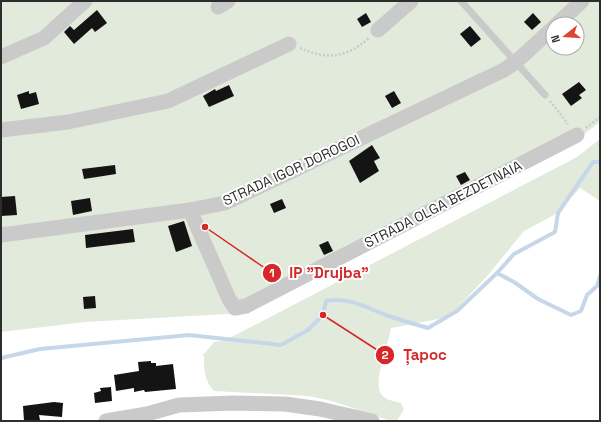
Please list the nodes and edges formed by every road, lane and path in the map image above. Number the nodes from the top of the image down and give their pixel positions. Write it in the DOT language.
graph roads {
  1 [pos="85,1"];
  2 [pos="411,1"];
  3 [pos="461,1"];
  4 [pos="582,1"];
  5 [pos="566,16"];
  6 [pos="378,30"];
  7 [pos="545,35"];
  8 [pos="289,44"];
  9 [pos="1,57"];
  10 [pos="516,61"];
  11 [pos="545,95"];
  12 [pos="1,130"];
  13 [pos="577,135"];
  14 [pos="190,210"];
  15 [pos="1,235"];
  16 [pos="146,417"];
  17 [pos="106,421"];
  18 [pos="372,421"];
  1 -- 9 [label="street"];
  2 -- 6 [label="street"];
  3 -- 10 [label="lane"];
  4 -- 5 [label="street"];
  6 -- 8 [label="path"];
  7 -- 10 [label="street, STRADA IGOR DOROGOI"];
  8 -- 12 [label="street"];
  10 -- 11 [label="lane"];
  10 -- 14 [label="street, STRADA IGOR DOROGOI"];
  11 -- 13 [label="path"];
  13 -- 14 [label="street, STRADA OLGA BEZDETNAIA"];
  14 -- 15 [label="street, STRADA IGOR DOROGOI"];
  16 -- 17 [label="street"];
  16 -- 18 [label="street"];
}
